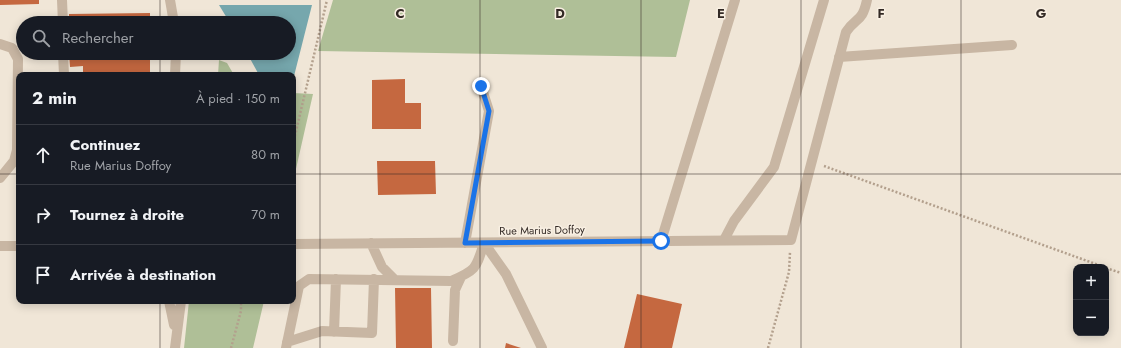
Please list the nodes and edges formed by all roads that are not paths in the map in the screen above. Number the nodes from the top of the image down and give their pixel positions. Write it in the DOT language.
graph roads {
  1 [pos="62,0"];
  2 [pos="170,0"];
  3 [pos="735,0"];
  4 [pos="824,0"];
  5 [pos="867,0"];
  6 [pos="63,16"];
  7 [pos="173,16"];
  8 [pos="0,44"];
  9 [pos="1012,45"];
  10 [pos="16,55"];
  11 [pos="839,57"];
  12 [pos="18,60"];
  13 [pos="63,60"];
  14 [pos="176,60"];
  15 [pos="18,72"];
  16 [pos="64,72"];
  17 [pos="175,72"];
  18 [pos="481,86"];
  19 [pos="16,154"];
  20 [pos="0,178"];
  21 [pos="724,240"];
  22 [pos="661,241"];
  23 [pos="371,243"];
  24 [pos="465,243"];
  25 [pos="484,243"];
  26 [pos="296,244"];
  27 [pos="0,246"];
  28 [pos="16,246"];
  29 [pos="461,277"];
  30 [pos="336,279"];
  31 [pos="374,279"];
  32 [pos="395,280"];
  33 [pos="296,301"];
  34 [pos="170,304"];
  35 [pos="181,304"];
  36 [pos="295,304"];
  37 [pos="334,332"];
  38 [pos="176,337"];
  39 [pos="453,341"];
  40 [pos="287,345"];
  41 [pos="176,348"];
  42 [pos="542,348"];
  1 -- 6 [label="street"];
  2 -- 7 [label="street"];
  3 -- 22 [label="street"];
  4 -- 21 [label="street"];
  5 -- 11 [label="street"];
  8 -- 10 [label="street"];
  9 -- 11 [label="street"];
  11 -- 21 [label="street, Rue Marius Doffoy"];
  12 -- 15 [label="street"];
  13 -- 16 [label="street"];
  14 -- 17 [label="street"];
  18 -- 24 [label="street"];
  19 -- 20 [label="street"];
  21 -- 22 [label="street, Rue Marius Doffoy"];
  22 -- 25 [label="street, Rue Marius Doffoy"];
  23 -- 24 [label="street, Rue Marius Doffoy"];
  23 -- 26 [label="street, Rue Marius Doffoy"];
  23 -- 32 [label="street"];
  24 -- 25 [label="street, Rue Marius Doffoy"];
  25 -- 29 [label="street"];
  25 -- 42 [label="street"];
  27 -- 28 [label="street"];
  29 -- 32 [label="street"];
  29 -- 39 [label="street"];
  30 -- 31 [label="street"];
  30 -- 33 [label="street"];
  30 -- 37 [label="street"];
  31 -- 32 [label="street"];
  31 -- 37 [label="street"];
  34 -- 38 [label="street"];
  35 -- 38 [label="street"];
  36 -- 40 [label="street"];
  37 -- 40 [label="street"];
  38 -- 41 [label="street"];
}
